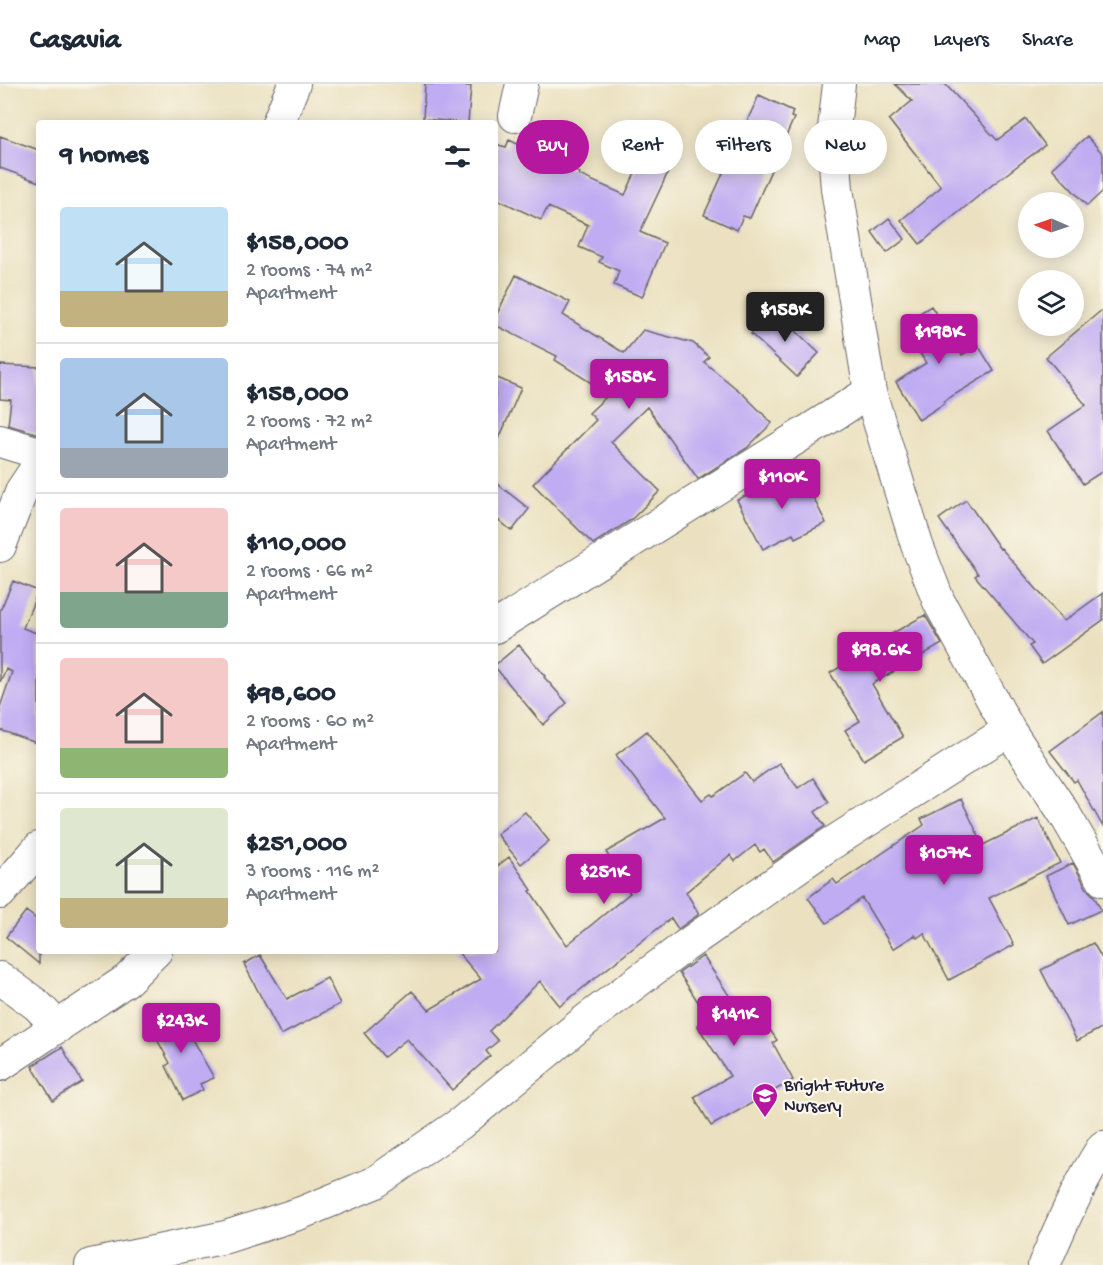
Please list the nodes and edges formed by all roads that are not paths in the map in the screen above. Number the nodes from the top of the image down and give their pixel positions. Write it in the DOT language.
graph roads {
  1 [pos="294,84"];
  2 [pos="522,84"];
  3 [pos="839,84"];
  4 [pos="515,116"];
  5 [pos="279,120"];
  6 [pos="870,392"];
  7 [pos="0,441"];
  8 [pos="36,452"];
  9 [pos="36,469"];
  10 [pos="0,546"];
  11 [pos="498,625"];
  12 [pos="1009,730"];
  13 [pos="36,851"];
  14 [pos="1103,880"];
  15 [pos="0,893"];
  16 [pos="153,954"];
  17 [pos="0,978"];
  18 [pos="58,1027"];
  19 [pos="0,1065"];
  20 [pos="1103,1147"];
  21 [pos="91,1265"];
  22 [pos="1044,1265"];
  1 -- 5 [label="street"];
  2 -- 4 [label="street"];
  3 -- 6 [label="street"];
  6 -- 11 [label="street"];
  6 -- 12 [label="street"];
  7 -- 8 [label="street"];
  9 -- 10 [label="street"];
  12 -- 14 [label="street"];
  12 -- 21 [label="street"];
  13 -- 15 [label="street"];
  16 -- 18 [label="street"];
  17 -- 18 [label="street"];
  18 -- 19 [label="street"];
  20 -- 22 [label="street"];
}
